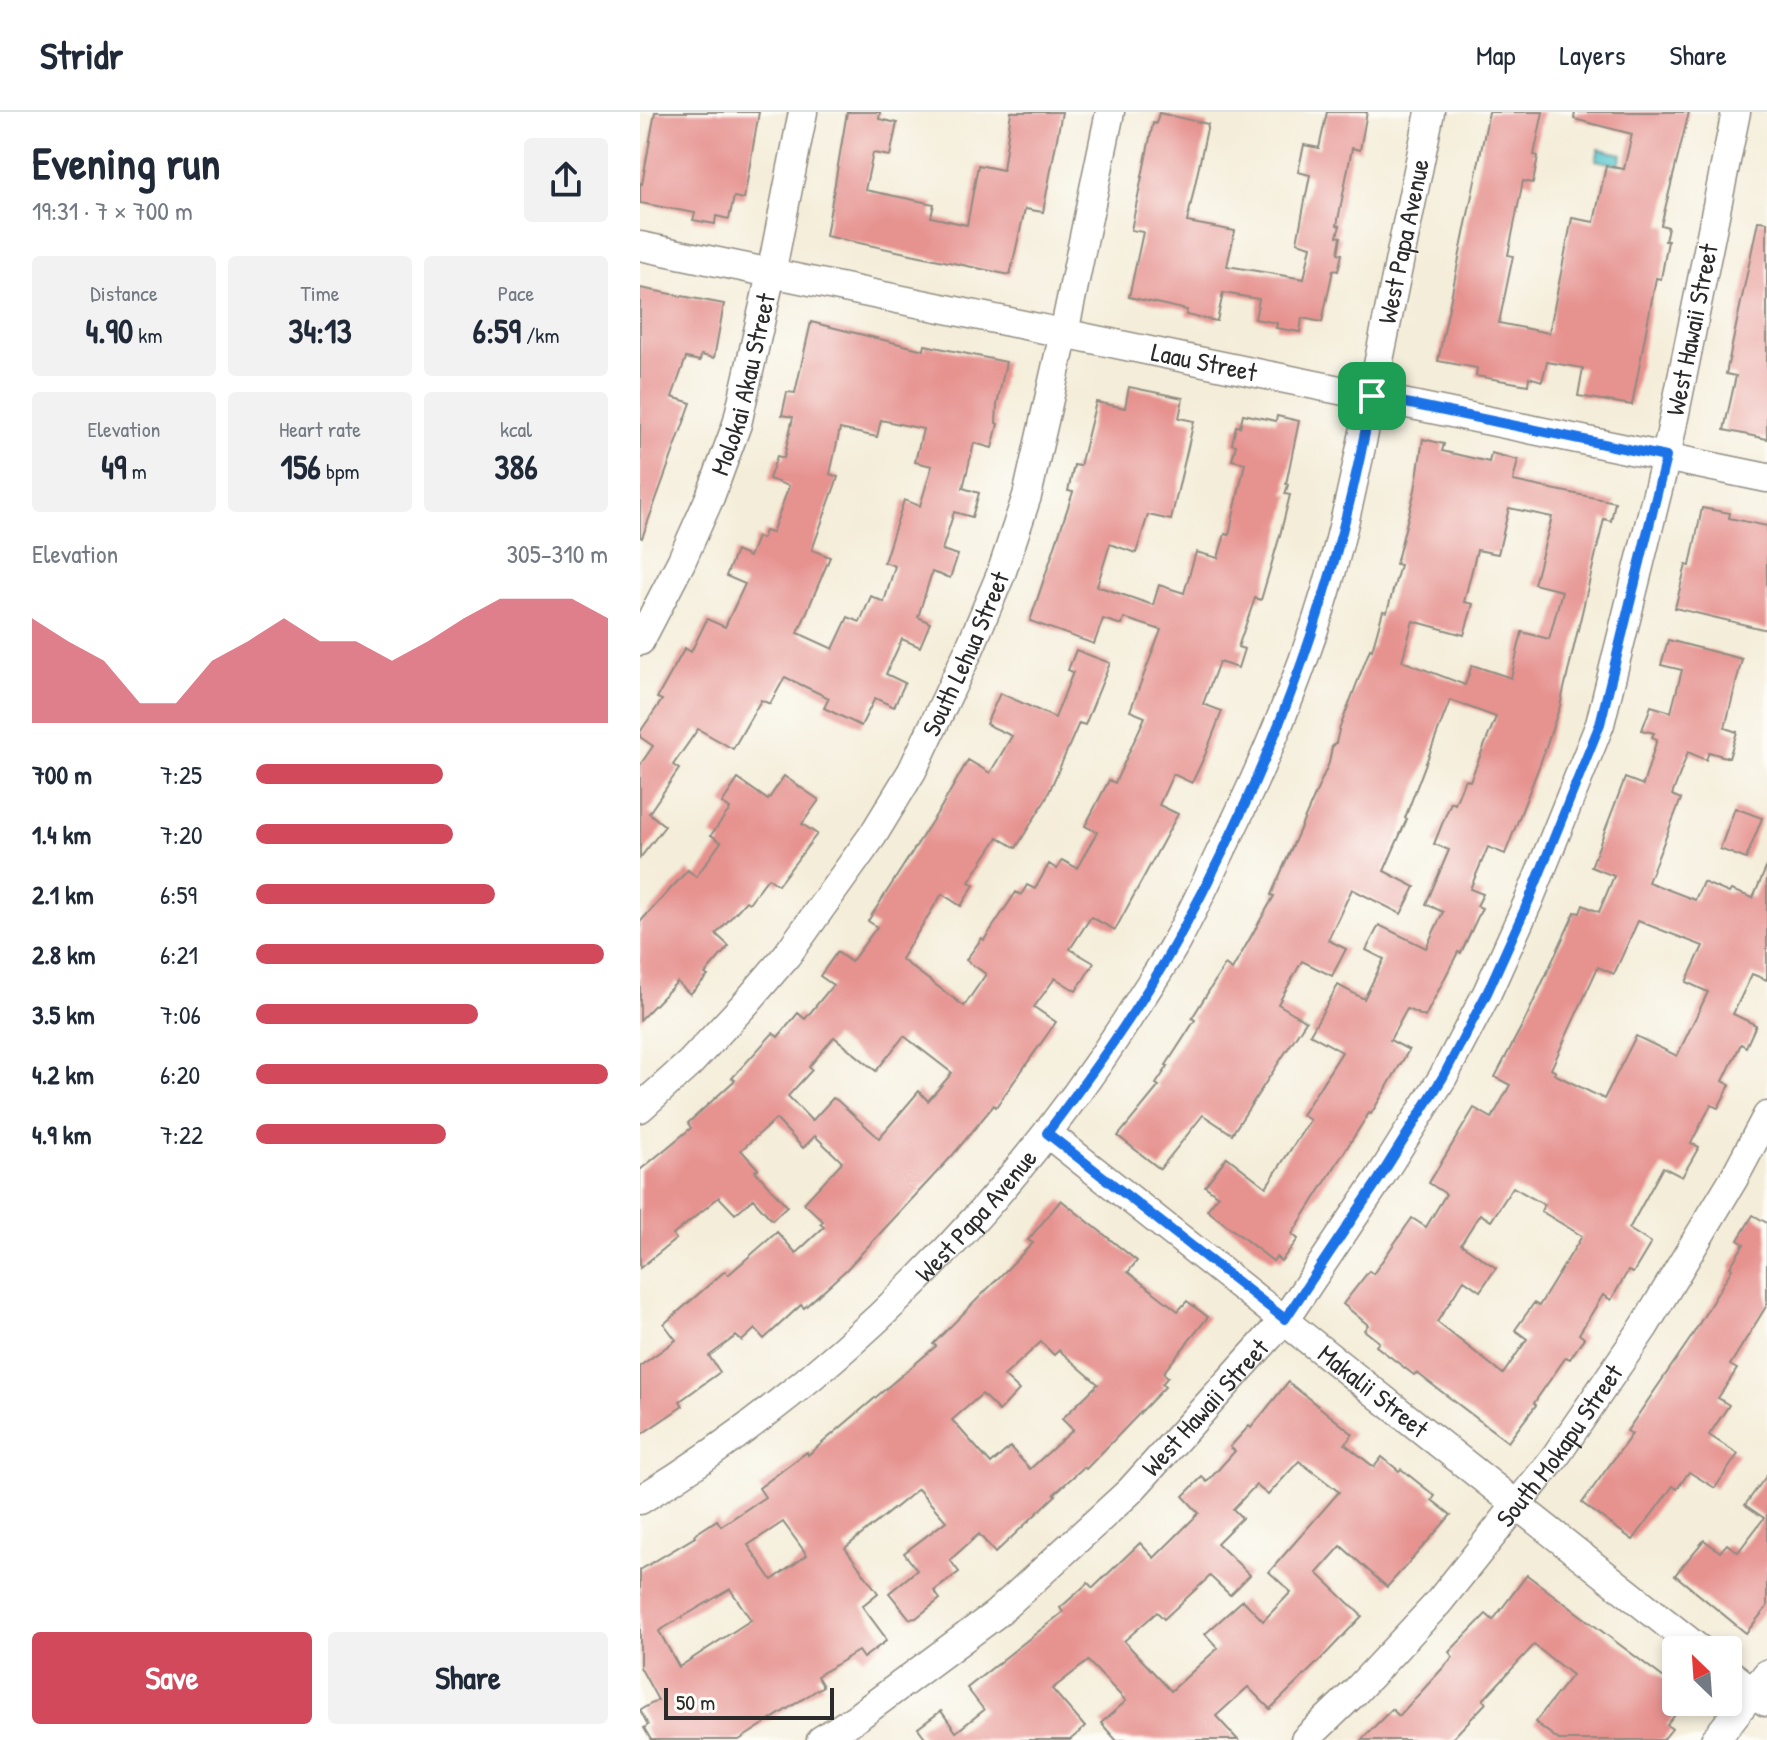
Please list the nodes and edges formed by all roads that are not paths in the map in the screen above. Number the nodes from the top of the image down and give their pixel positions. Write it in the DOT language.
graph roads {
  1 [pos="803,112"];
  2 [pos="1110,112"];
  3 [pos="1430,112"];
  4 [pos="1736,112"];
  5 [pos="640,246"];
  6 [pos="771,274"];
  7 [pos="1064,333"];
  8 [pos="1372,396"];
  9 [pos="1666,457"];
  10 [pos="1767,478"];
  11 [pos="640,641"];
  12 [pos="640,1108"];
  13 [pos="1767,1116"];
  14 [pos="1047,1133"];
  15 [pos="1285,1319"];
  16 [pos="640,1500"];
  17 [pos="1517,1504"];
  18 [pos="1682,1636"];
  19 [pos="1742,1679"];
  20 [pos="1763,1690"];
  21 [pos="821,1740"];
  22 [pos="1305,1740"];
  23 [pos="1715,1740"];
  1 -- 6 [label="street, Molokai Akau Street"];
  2 -- 7 [label="street, South Lehua Street"];
  3 -- 8 [label="street, West Papa Avenue"];
  4 -- 9 [label="street, West Hawaii Street"];
  5 -- 6 [label="street, Laau Street"];
  6 -- 7 [label="street, Laau Street"];
  6 -- 11 [label="street, Molokai Akau Street"];
  7 -- 8 [label="street, Laau Street"];
  7 -- 12 [label="street, South Lehua Street"];
  8 -- 9 [label="street, Laau Street"];
  8 -- 14 [label="street, West Papa Avenue"];
  9 -- 10 [label="street, Laau Street"];
  9 -- 15 [label="street, West Hawaii Street"];
  13 -- 17 [label="street, South Mokapu Street"];
  14 -- 15 [label="street, Makalii Street"];
  14 -- 16 [label="street, West Papa Avenue"];
  15 -- 17 [label="street, Makalii Street"];
  15 -- 21 [label="street, West Hawaii Street"];
  17 -- 18 [label="street, Makalii Street"];
  17 -- 22 [label="street, South Mokapu Street"];
  19 -- 20 [label="street"];
  20 -- 23 [label="street"];
}
